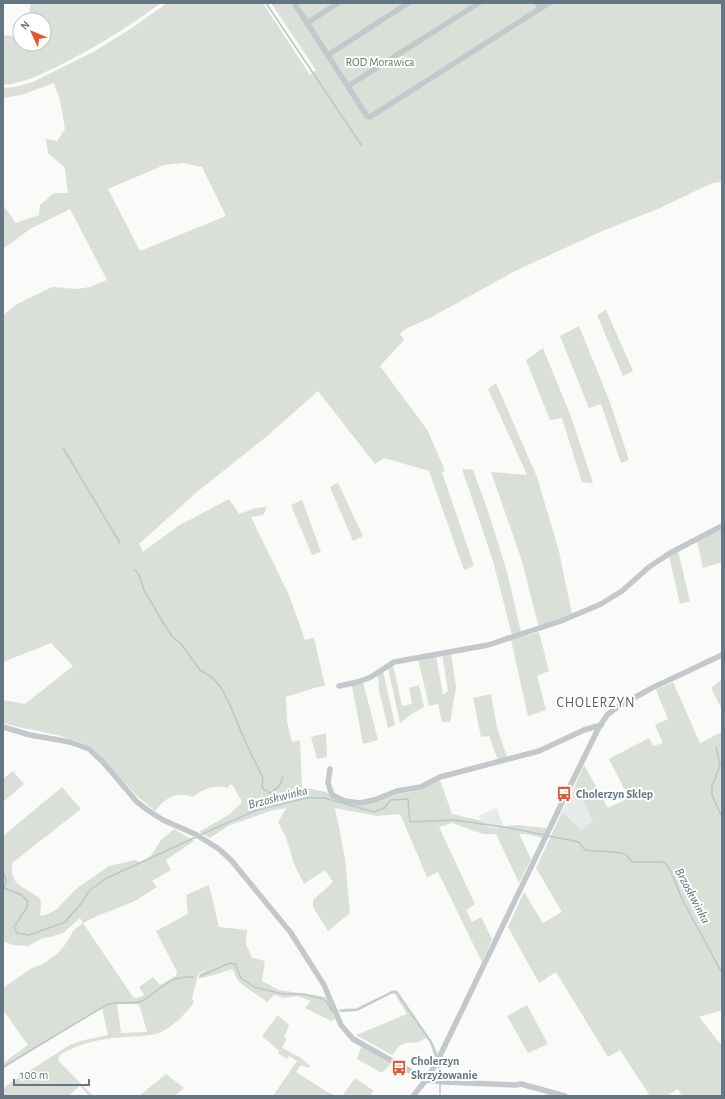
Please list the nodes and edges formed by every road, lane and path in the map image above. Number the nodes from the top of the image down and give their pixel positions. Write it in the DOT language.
graph roads {
  1 [pos="294,3"];
  2 [pos="338,3"];
  3 [pos="408,3"];
  4 [pos="479,3"];
  5 [pos="536,3"];
  6 [pos="549,3"];
  7 [pos="540,9"];
  8 [pos="307,23"];
  9 [pos="328,54"];
  10 [pos="348,86"];
  11 [pos="722,526"];
  12 [pos="722,655"];
  13 [pos="340,686"];
  14 [pos="601,725"];
  15 [pos="3,727"];
  16 [pos="330,769"];
  17 [pos="426,1080"];
  18 [pos="413,1096"];
  19 [pos="565,1096"];
  1 -- 8 [label="street"];
  2 -- 8 [label="street"];
  3 -- 9 [label="street"];
  4 -- 10 [label="street"];
  5 -- 7 [label="street"];
  6 -- 7 [label="street"];
  7 -- 10 [label="street"];
  8 -- 9 [label="street"];
  9 -- 10 [label="street"];
  11 -- 13 [label="street"];
  12 -- 14 [label="street"];
  14 -- 16 [label="street"];
  14 -- 17 [label="street"];
  15 -- 17 [label="street"];
  17 -- 18 [label="street"];
  17 -- 19 [label="street"];
}
